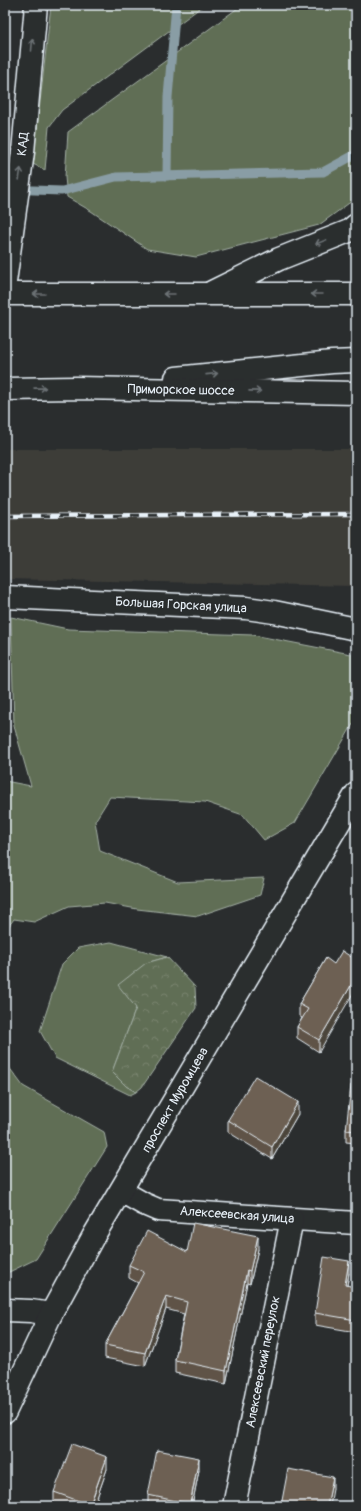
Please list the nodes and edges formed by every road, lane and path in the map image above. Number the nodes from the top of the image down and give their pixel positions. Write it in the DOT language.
graph roads {
  1 [pos="36,5"];
  2 [pos="356,226"];
  3 [pos="5,282"];
  4 [pos="5,294"];
  5 [pos="208,294"];
  6 [pos="356,294"];
  7 [pos="356,361"];
  8 [pos="76,388"];
  9 [pos="5,389"];
  10 [pos="356,393"];
  11 [pos="5,597"];
  12 [pos="356,629"];
  13 [pos="356,794"];
  14 [pos="121,1191"];
  15 [pos="292,1219"];
  16 [pos="356,1223"];
  17 [pos="5,1310"];
  18 [pos="51,1314"];
  19 [pos="5,1412"];
  20 [pos="234,1506"];
  3 -- 1 [label="main road, КАД, one-way"];
  2 -- 5 [label="main road, one-way"];
  5 -- 4 [label="main road, one-way"];
  6 -- 5 [label="main road, one-way"];
  8 -- 7 [label="main road, one-way"];
  9 -- 8 [label="main road, Приморское шоссе, one-way"];
  8 -- 10 [label="main road, Приморское шоссе, one-way"];
  11 -- 12 [label="main road, Большая Горская улица"];
  13 -- 14 [label="main road, проспект Муромцева"];
  14 -- 15 [label="main road, Алексеевская улица"];
  14 -- 18 [label="main road, проспект Муромцева"];
  15 -- 16 [label="main road, Алексеевская улица"];
  15 -- 20 [label="main road, Алексеевский переулок"];
  17 -- 18 [label="main road"];
  18 -- 19 [label="main road, проспект Муромцева"];
}
